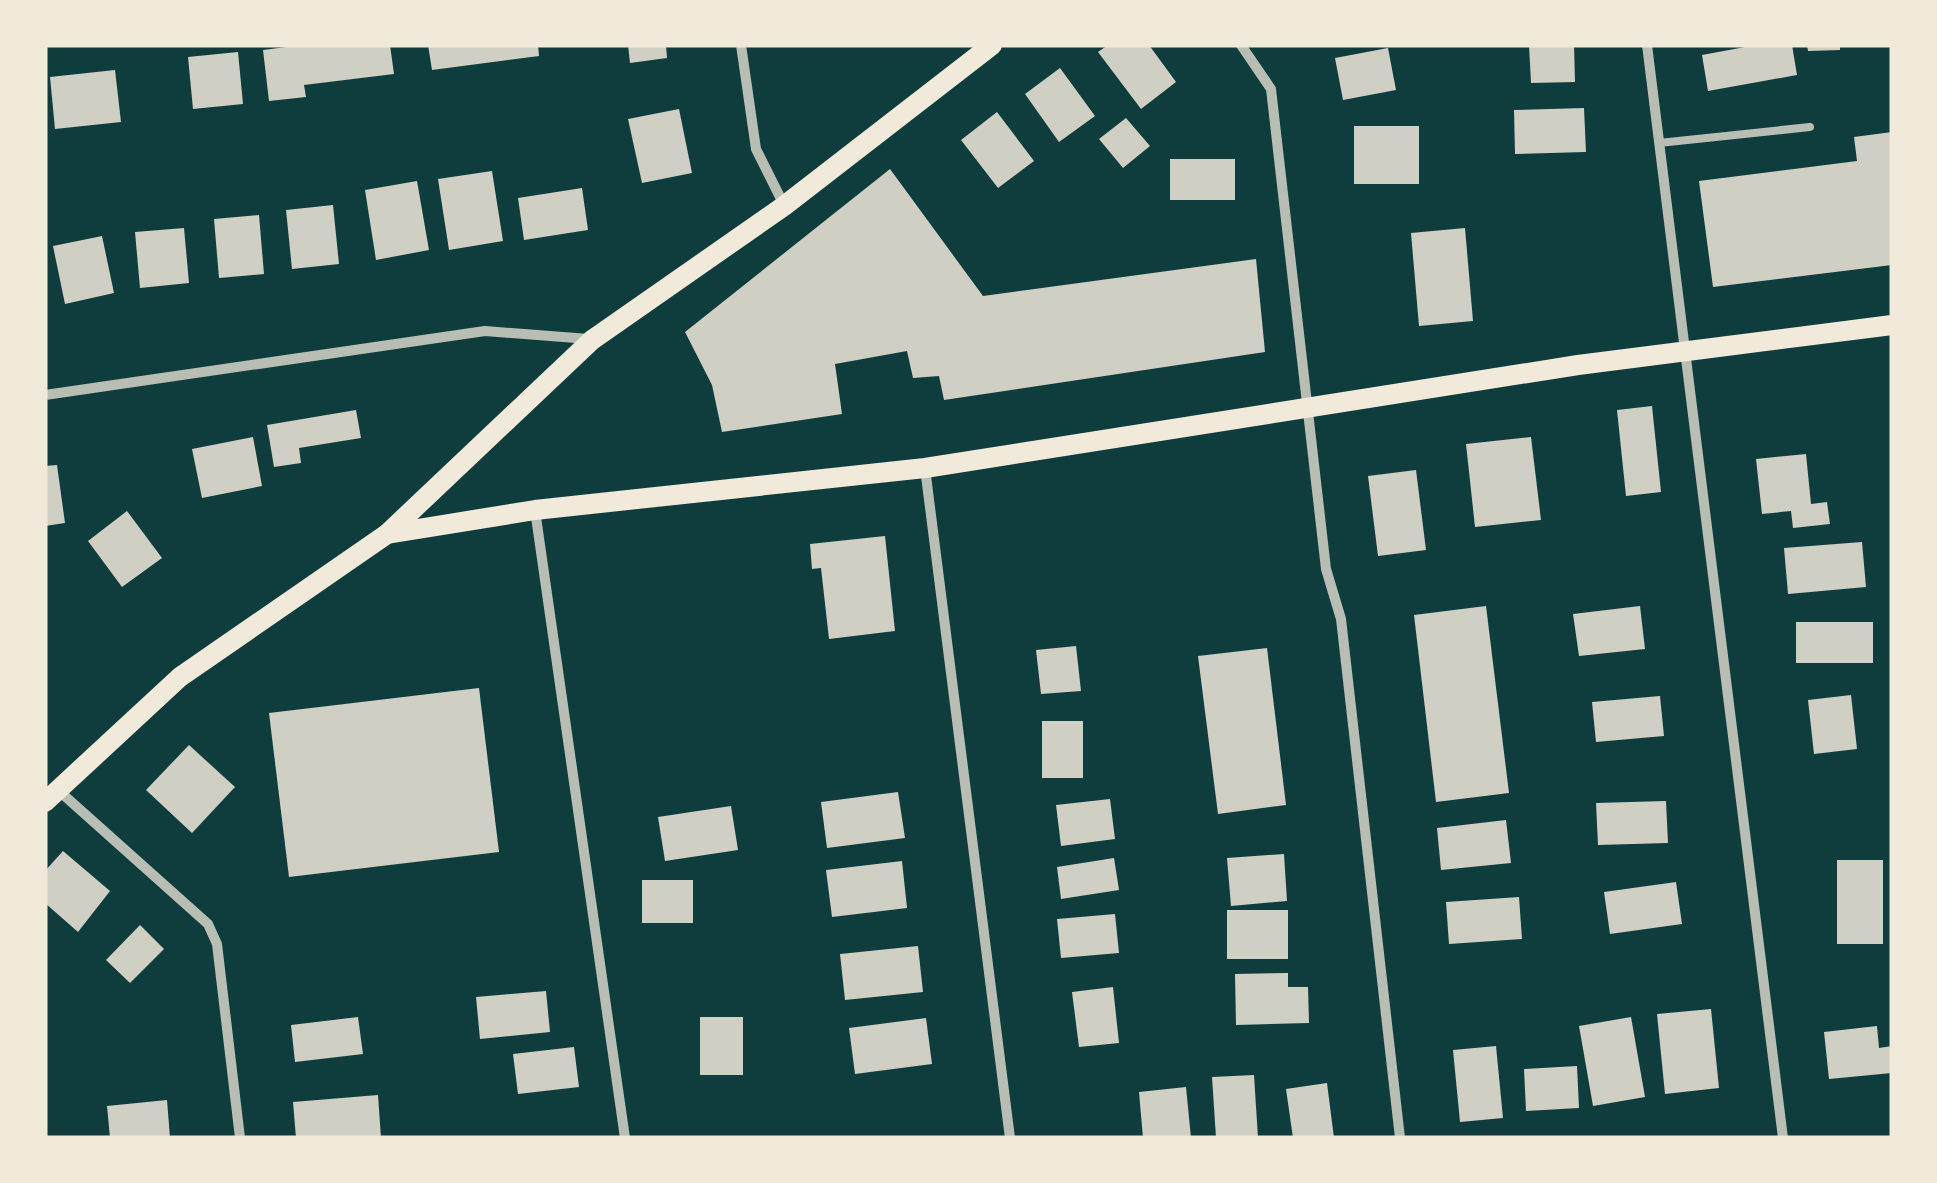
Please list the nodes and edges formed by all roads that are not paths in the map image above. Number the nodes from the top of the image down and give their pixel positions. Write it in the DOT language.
graph roads {
  1 [pos="740,45"];
  2 [pos="992,45"];
  3 [pos="1241,45"];
  4 [pos="1647,45"];
  5 [pos="1810,127"];
  6 [pos="1659,143"];
  7 [pos="784,206"];
  8 [pos="1892,325"];
  9 [pos="592,340"];
  10 [pos="1686,351"];
  11 [pos="45,395"];
  12 [pos="1308,410"];
  13 [pos="925,468"];
  14 [pos="536,510"];
  15 [pos="386,534"];
  16 [pos="51,796"];
  17 [pos="240,1138"];
  18 [pos="624,1138"];
  19 [pos="1010,1138"];
  20 [pos="1400,1138"];
  21 [pos="1783,1138"];
  1 -- 7 [label="street"];
  2 -- 7 [label="main road"];
  3 -- 12 [label="street"];
  4 -- 6 [label="street"];
  5 -- 6 [label="lane"];
  6 -- 10 [label="street"];
  7 -- 9 [label="main road"];
  8 -- 10 [label="main road"];
  9 -- 11 [label="street"];
  9 -- 15 [label="main road"];
  10 -- 12 [label="main road"];
  10 -- 21 [label="street"];
  12 -- 13 [label="main road"];
  12 -- 20 [label="street"];
  13 -- 14 [label="main road"];
  13 -- 19 [label="street"];
  14 -- 15 [label="main road"];
  14 -- 18 [label="street"];
  15 -- 16 [label="main road"];
  16 -- 17 [label="street"];
}
